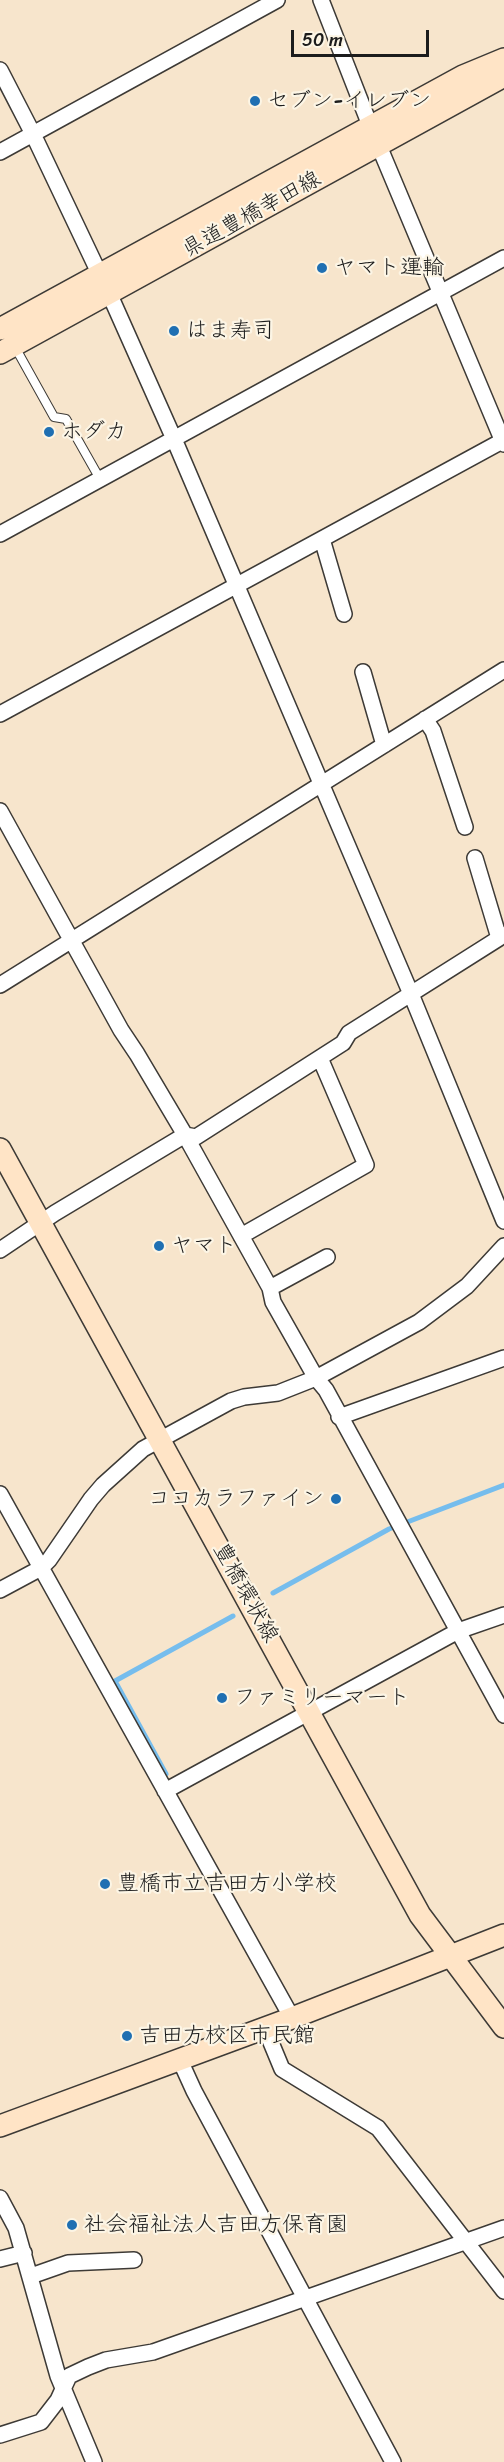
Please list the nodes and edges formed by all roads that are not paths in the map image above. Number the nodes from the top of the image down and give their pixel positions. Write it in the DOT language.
graph roads {
  1 [pos="277,0"];
  2 [pos="321,0"];
  3 [pos="504,50"];
  4 [pos="504,59"];
  5 [pos="0,70"];
  6 [pos="463,76"];
  7 [pos="504,76"];
  8 [pos="33,134"];
  9 [pos="375,137"];
  10 [pos="0,152"];
  11 [pos="504,258"];
  12 [pos="104,284"];
  13 [pos="441,293"];
  14 [pos="0,329"];
  15 [pos="7,349"];
  16 [pos="174,439"];
  17 [pos="504,442"];
  18 [pos="100,479"];
  19 [pos="0,534"];
  20 [pos="322,539"];
  21 [pos="236,586"];
  22 [pos="344,614"];
  23 [pos="504,670"];
  24 [pos="363,672"];
  25 [pos="0,714"];
  26 [pos="425,719"];
  27 [pos="384,745"];
  28 [pos="320,784"];
  29 [pos="0,811"];
  30 [pos="465,827"];
  31 [pos="476,858"];
  32 [pos="502,936"];
  33 [pos="71,939"];
  34 [pos="0,985"];
  35 [pos="411,994"];
  36 [pos="320,1058"];
  37 [pos="184,1135"];
  38 [pos="0,1149"];
  39 [pos="504,1221"];
  40 [pos="41,1223"];
  41 [pos="241,1236"];
  42 [pos="504,1246"];
  43 [pos="0,1250"];
  44 [pos="327,1257"];
  45 [pos="270,1288"];
  46 [pos="504,1358"];
  47 [pos="316,1378"];
  48 [pos="339,1417"];
  49 [pos="160,1440"];
  50 [pos="0,1494"];
  51 [pos="41,1568"];
  52 [pos="0,1590"];
  53 [pos="504,1615"];
  54 [pos="458,1631"];
  55 [pos="311,1713"];
  56 [pos="504,1715"];
  57 [pos="165,1791"];
  58 [pos="504,1935"];
  59 [pos="450,1957"];
  60 [pos="292,2018"];
  61 [pos="264,2028"];
  62 [pos="504,2028"];
  63 [pos="179,2058"];
  64 [pos="0,2126"];
  65 [pos="0,2198"];
  66 [pos="504,2228"];
  67 [pos="467,2242"];
  68 [pos="24,2253"];
  69 [pos="0,2259"];
  70 [pos="134,2260"];
  71 [pos="31,2276"];
  72 [pos="504,2291"];
  73 [pos="305,2298"];
  74 [pos="63,2389"];
  75 [pos="0,2435"];
  76 [pos="94,2462"];
  77 [pos="393,2462"];
  1 -- 8 [label="street"];
  2 -- 9 [label="street"];
  3 -- 6 [label="main road"];
  4 -- 6 [label="main road, 県道豊橋幸田線"];
  5 -- 8 [label="street"];
  6 -- 9 [label="main road, 県道豊橋幸田線"];
  7 -- 9 [label="main road, 県道豊橋幸田線"];
  8 -- 10 [label="street"];
  8 -- 12 [label="street"];
  9 -- 12 [label="main road, 県道豊橋幸田線"];
  9 -- 13 [label="street"];
  11 -- 13 [label="street"];
  12 -- 14 [label="main road, 県道豊橋幸田線"];
  12 -- 15 [label="main road, 県道豊橋幸田線"];
  12 -- 16 [label="street"];
  13 -- 16 [label="street"];
  13 -- 17 [label="street"];
  15 -- 18 [label="lane"];
  16 -- 18 [label="street"];
  16 -- 21 [label="street"];
  17 -- 20 [label="street"];
  18 -- 19 [label="street"];
  20 -- 21 [label="street"];
  20 -- 22 [label="street"];
  21 -- 25 [label="street"];
  21 -- 28 [label="street"];
  23 -- 26 [label="street"];
  24 -- 27 [label="street"];
  26 -- 27 [label="street"];
  26 -- 30 [label="street"];
  27 -- 28 [label="street"];
  28 -- 33 [label="street"];
  28 -- 35 [label="street"];
  29 -- 33 [label="street"];
  31 -- 32 [label="street"];
  32 -- 35 [label="street"];
  33 -- 34 [label="street"];
  33 -- 37 [label="street"];
  35 -- 36 [label="street"];
  35 -- 39 [label="street"];
  36 -- 37 [label="street"];
  36 -- 41 [label="street"];
  37 -- 40 [label="street"];
  37 -- 41 [label="street"];
  38 -- 40 [label="main road, 豊橋環状線"];
  40 -- 43 [label="street"];
  40 -- 49 [label="main road, 豊橋環状線"];
  41 -- 45 [label="street"];
  42 -- 47 [label="street"];
  44 -- 45 [label="street"];
  45 -- 47 [label="street"];
  46 -- 48 [label="street"];
  47 -- 48 [label="street"];
  47 -- 49 [label="street"];
  48 -- 54 [label="street"];
  49 -- 51 [label="street"];
  49 -- 55 [label="main road, 豊橋環状線"];
  50 -- 51 [label="street"];
  51 -- 52 [label="street"];
  51 -- 57 [label="street"];
  53 -- 54 [label="street"];
  54 -- 55 [label="street"];
  54 -- 56 [label="street"];
  55 -- 57 [label="street"];
  55 -- 59 [label="main road, 豊橋環状線"];
  57 -- 60 [label="street"];
  58 -- 59 [label="main road"];
  59 -- 60 [label="main road"];
  59 -- 62 [label="main road, 豊橋環状線"];
  60 -- 61 [label="main road"];
  61 -- 63 [label="main road"];
  61 -- 67 [label="street"];
  63 -- 64 [label="main road"];
  63 -- 73 [label="street"];
  65 -- 68 [label="street"];
  66 -- 67 [label="street"];
  67 -- 72 [label="street"];
  67 -- 73 [label="street"];
  68 -- 69 [label="street"];
  68 -- 71 [label="street"];
  70 -- 71 [label="street"];
  71 -- 74 [label="street"];
  73 -- 74 [label="street"];
  73 -- 77 [label="street"];
  74 -- 75 [label="street"];
  74 -- 76 [label="street"];
}
